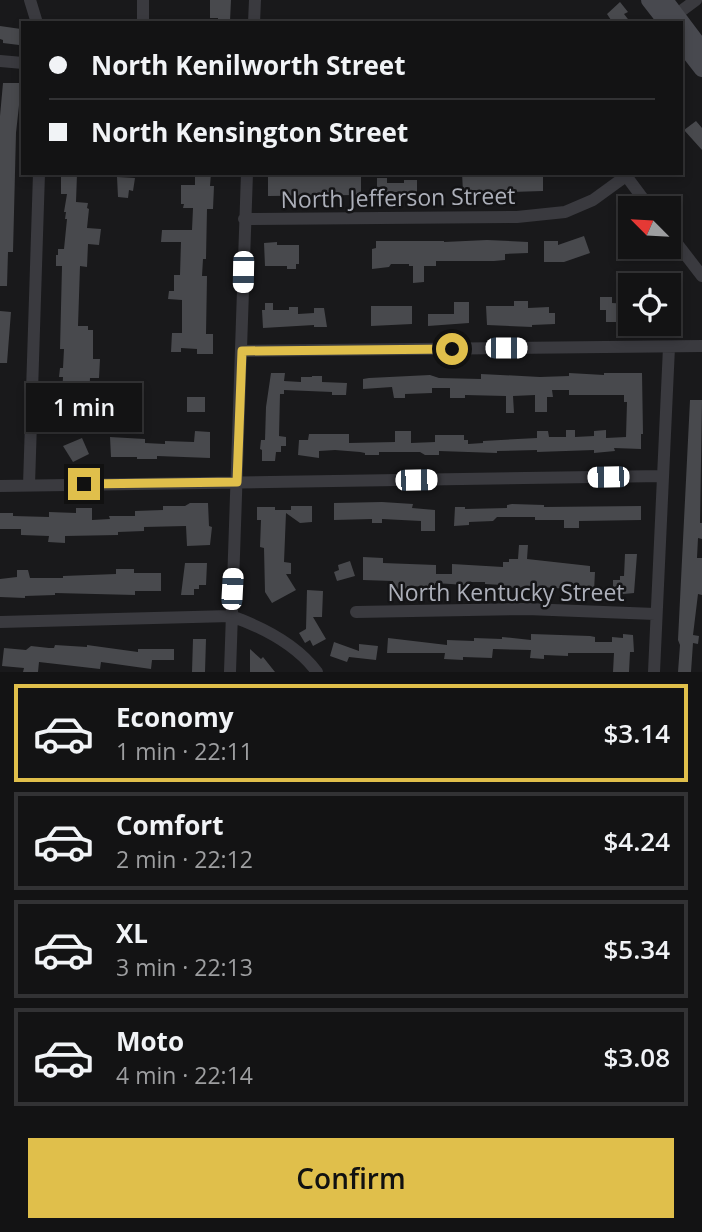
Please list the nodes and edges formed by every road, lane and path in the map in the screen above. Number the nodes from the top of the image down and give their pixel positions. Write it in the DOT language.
graph roads {
  1 [pos="30,0"];
  2 [pos="144,0"];
  3 [pos="255,0"];
  4 [pos="649,0"];
  5 [pos="665,0"];
  6 [pos="696,0"];
  7 [pos="36,21"];
  8 [pos="143,21"];
  9 [pos="254,21"];
  10 [pos="669,21"];
  11 [pos="683,32"];
  12 [pos="683,44"];
  13 [pos="702,48"];
  14 [pos="0,61"];
  15 [pos="21,63"];
  16 [pos="702,69"];
  17 [pos="39,175"];
  18 [pos="247,175"];
  19 [pos="624,175"];
  20 [pos="626,175"];
  21 [pos="641,196"];
  22 [pos="244,219"];
  23 [pos="681,249"];
  24 [pos="702,276"];
  25 [pos="702,346"];
  26 [pos="669,347"];
  27 [pos="242,351"];
  28 [pos="663,476"];
  29 [pos="237,482"];
  30 [pos="29,485"];
  31 [pos="0,486"];
  32 [pos="356,612"];
  33 [pos="655,614"];
  34 [pos="231,616"];
  35 [pos="0,622"];
  36 [pos="230,672"];
  37 [pos="317,672"];
  38 [pos="654,672"];
  1 -- 7 [label="street"];
  2 -- 8 [label="street"];
  3 -- 9 [label="street"];
  4 -- 10 [label="street"];
  5 -- 10 [label="street"];
  6 -- 10 [label="street"];
  11 -- 13 [label="street"];
  12 -- 16 [label="street"];
  14 -- 15 [label="street"];
  17 -- 30 [label="street"];
  18 -- 22 [label="street"];
  19 -- 22 [label="street, North Jefferson Street"];
  20 -- 21 [label="street"];
  22 -- 27 [label="street"];
  23 -- 24 [label="street"];
  25 -- 26 [label="street"];
  26 -- 27 [label="street"];
  26 -- 28 [label="street"];
  27 -- 29 [label="street"];
  28 -- 29 [label="street"];
  28 -- 33 [label="street"];
  29 -- 30 [label="street"];
  29 -- 34 [label="street"];
  30 -- 31 [label="street"];
  32 -- 33 [label="street, North Kentucky Street"];
  33 -- 38 [label="street"];
  34 -- 35 [label="street"];
  34 -- 36 [label="street"];
  34 -- 37 [label="street"];
}
